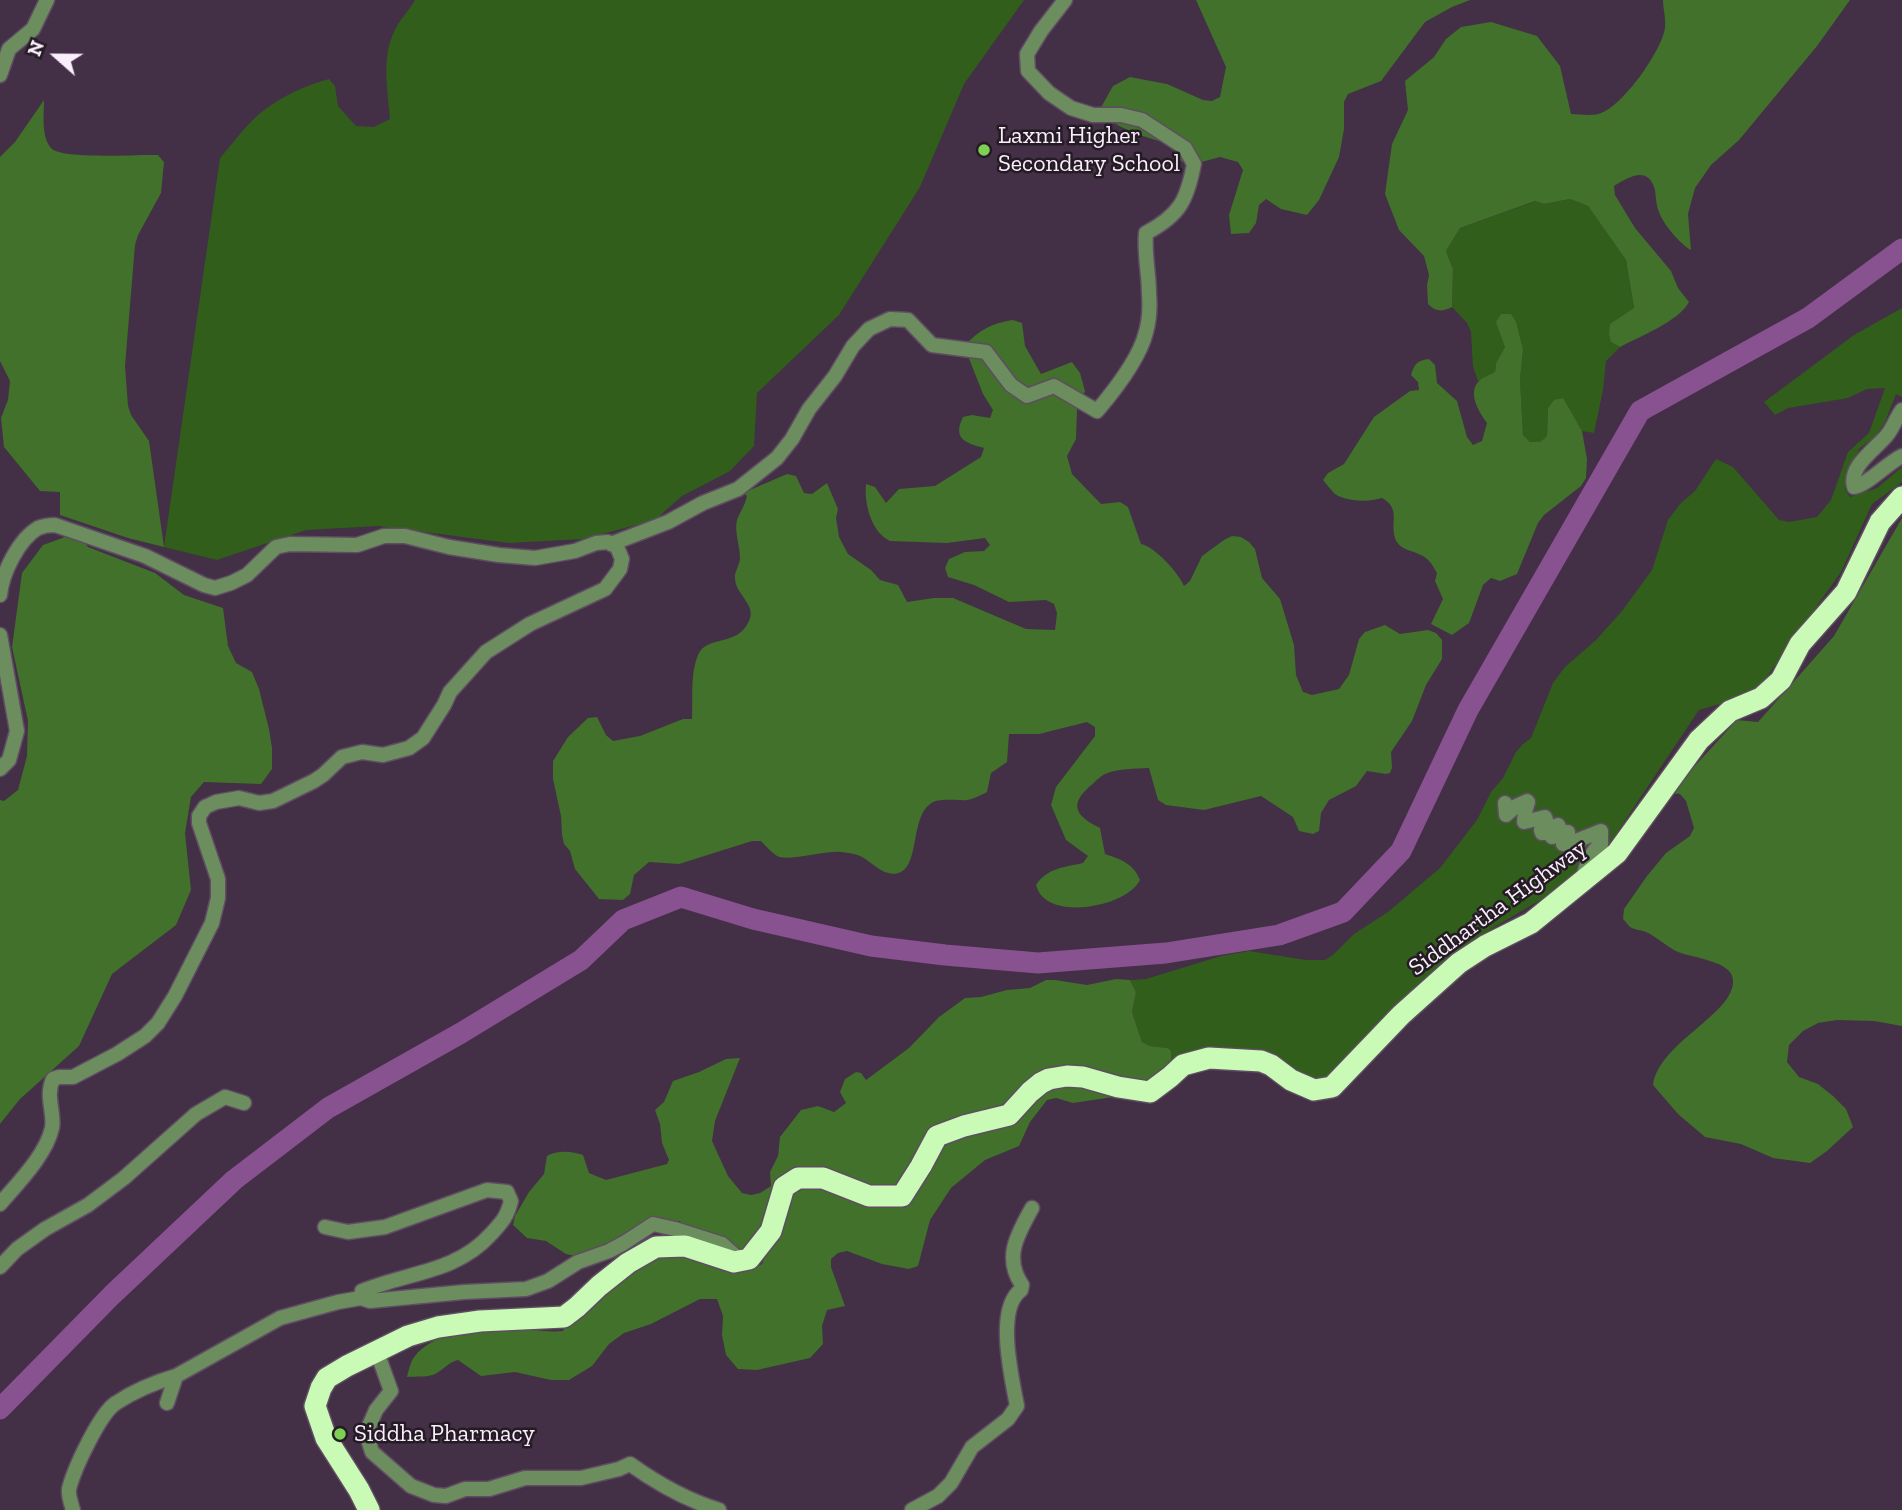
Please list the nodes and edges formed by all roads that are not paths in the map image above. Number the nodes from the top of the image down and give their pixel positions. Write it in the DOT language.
graph roads {
  1 [pos="47,0"];
  2 [pos="1065,0"];
  3 [pos="0,75"];
  4 [pos="1902,411"];
  5 [pos="1902,456"];
  6 [pos="1902,497"];
  7 [pos="611,544"];
  8 [pos="0,595"];
  9 [pos="0,635"];
  10 [pos="0,769"];
  11 [pos="1505,803"];
  12 [pos="1583,881"];
  13 [pos="244,1104"];
  14 [pos="0,1204"];
  15 [pos="1032,1208"];
  16 [pos="324,1227"];
  17 [pos="741,1261"];
  18 [pos="0,1267"];
  19 [pos="361,1298"];
  20 [pos="377,1352"];
  21 [pos="176,1376"];
  22 [pos="167,1404"];
  23 [pos="73,1510"];
  24 [pos="369,1510"];
  25 [pos="719,1510"];
  26 [pos="912,1510"];
  1 -- 3 [label="street"];
  2 -- 7 [label="street"];
  4 -- 5 [label="street"];
  6 -- 12 [label="highway, Siddhartha Highway"];
  7 -- 8 [label="street"];
  7 -- 14 [label="street"];
  9 -- 10 [label="street"];
  11 -- 12 [label="street"];
  12 -- 17 [label="highway, Siddhartha Highway"];
  13 -- 18 [label="street"];
  15 -- 26 [label="street"];
  16 -- 19 [label="street"];
  17 -- 19 [label="street"];
  17 -- 20 [label="highway"];
  19 -- 21 [label="street"];
  20 -- 24 [label="highway"];
  20 -- 25 [label="street"];
  21 -- 22 [label="street"];
  21 -- 23 [label="street"];
}
